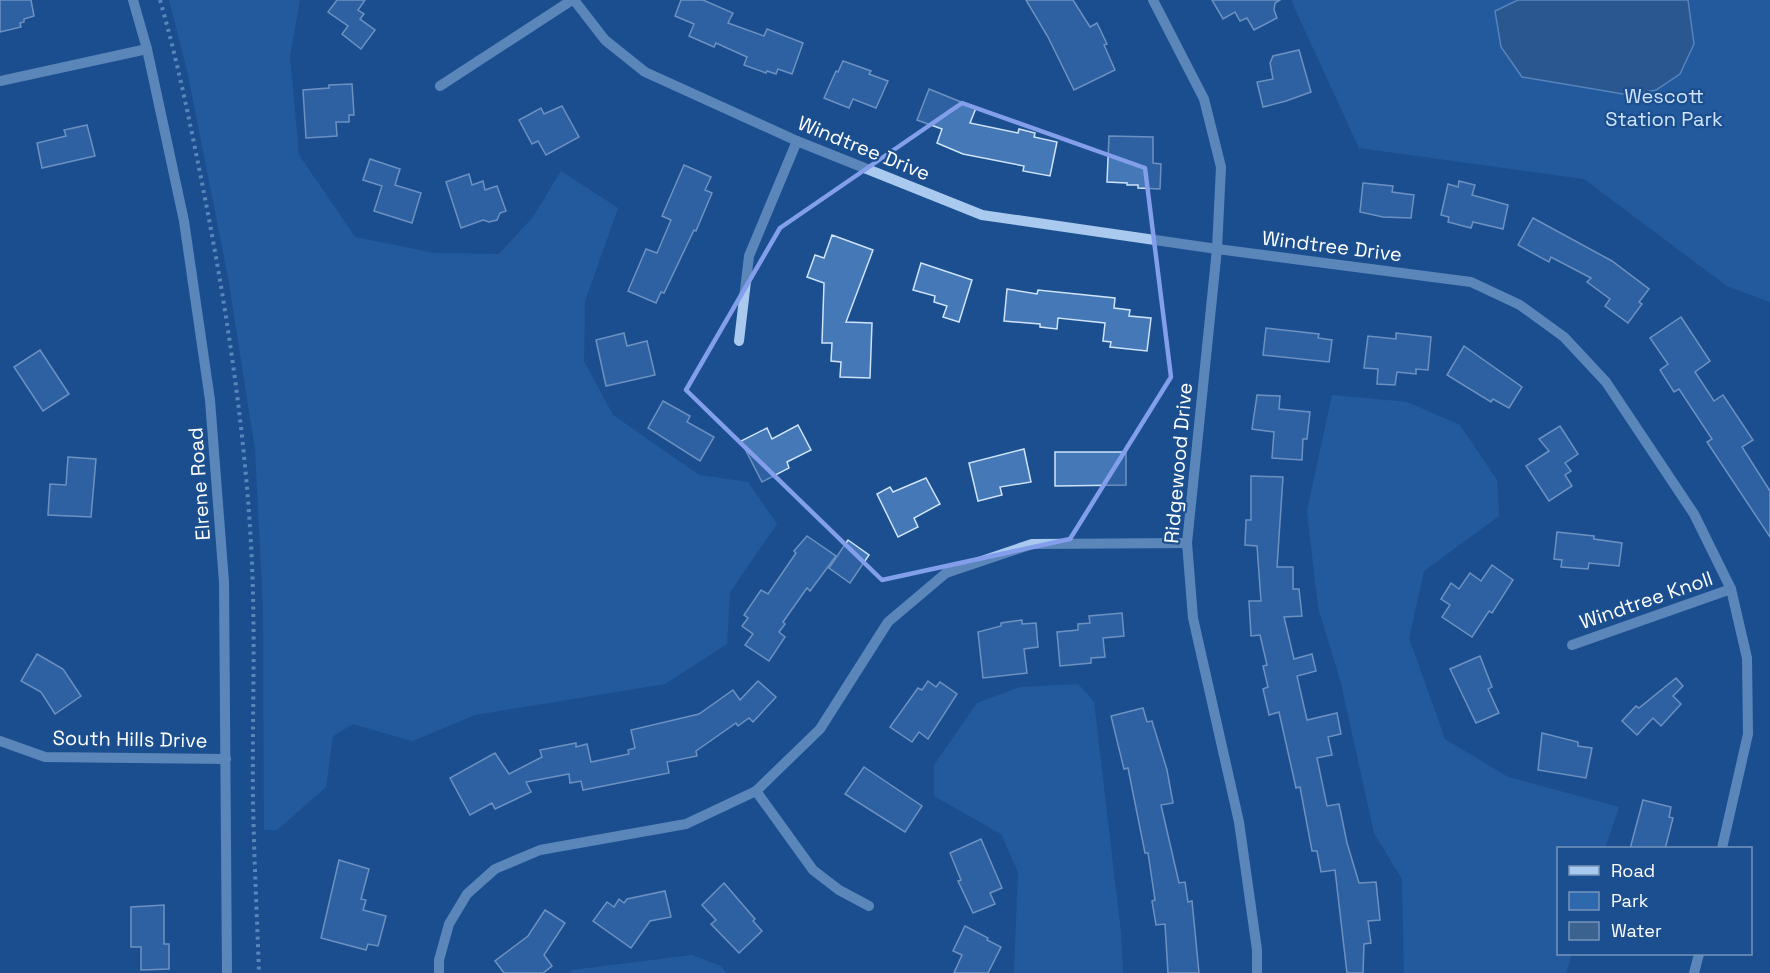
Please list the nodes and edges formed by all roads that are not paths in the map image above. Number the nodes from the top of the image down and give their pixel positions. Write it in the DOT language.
graph roads {
  1 [pos="133,0"];
  2 [pos="573,0"];
  3 [pos="1153,0"];
  4 [pos="147,49"];
  5 [pos="0,81"];
  6 [pos="440,86"];
  7 [pos="797,141"];
  8 [pos="1217,249"];
  9 [pos="739,341"];
  10 [pos="1187,543"];
  11 [pos="1731,589"];
  12 [pos="1572,645"];
  13 [pos="0,741"];
  14 [pos="226,759"];
  15 [pos="756,791"];
  16 [pos="1722,847"];
  17 [pos="869,906"];
  18 [pos="1699,955"];
  19 [pos="227,973"];
  20 [pos="439,973"];
  21 [pos="1257,973"];
  22 [pos="1694,973"];
  1 -- 4 [label="street, Elrene Road"];
  2 -- 6 [label="street"];
  2 -- 7 [label="street, Windtree Drive"];
  3 -- 8 [label="street, Ridgewood Drive"];
  4 -- 5 [label="street"];
  4 -- 14 [label="street, Elrene Road"];
  7 -- 8 [label="street, Windtree Drive"];
  7 -- 9 [label="street"];
  8 -- 10 [label="street, Ridgewood Drive"];
  8 -- 11 [label="street, Windtree Drive"];
  10 -- 15 [label="street"];
  10 -- 21 [label="street, Ridgewood Drive"];
  11 -- 12 [label="street, Windtree Knoll"];
  11 -- 16 [label="street, Windtree Drive"];
  13 -- 14 [label="street, South Hills Drive"];
  14 -- 19 [label="street, Elrene Road"];
  15 -- 17 [label="street"];
  15 -- 20 [label="street"];
  18 -- 22 [label="street"];
}
